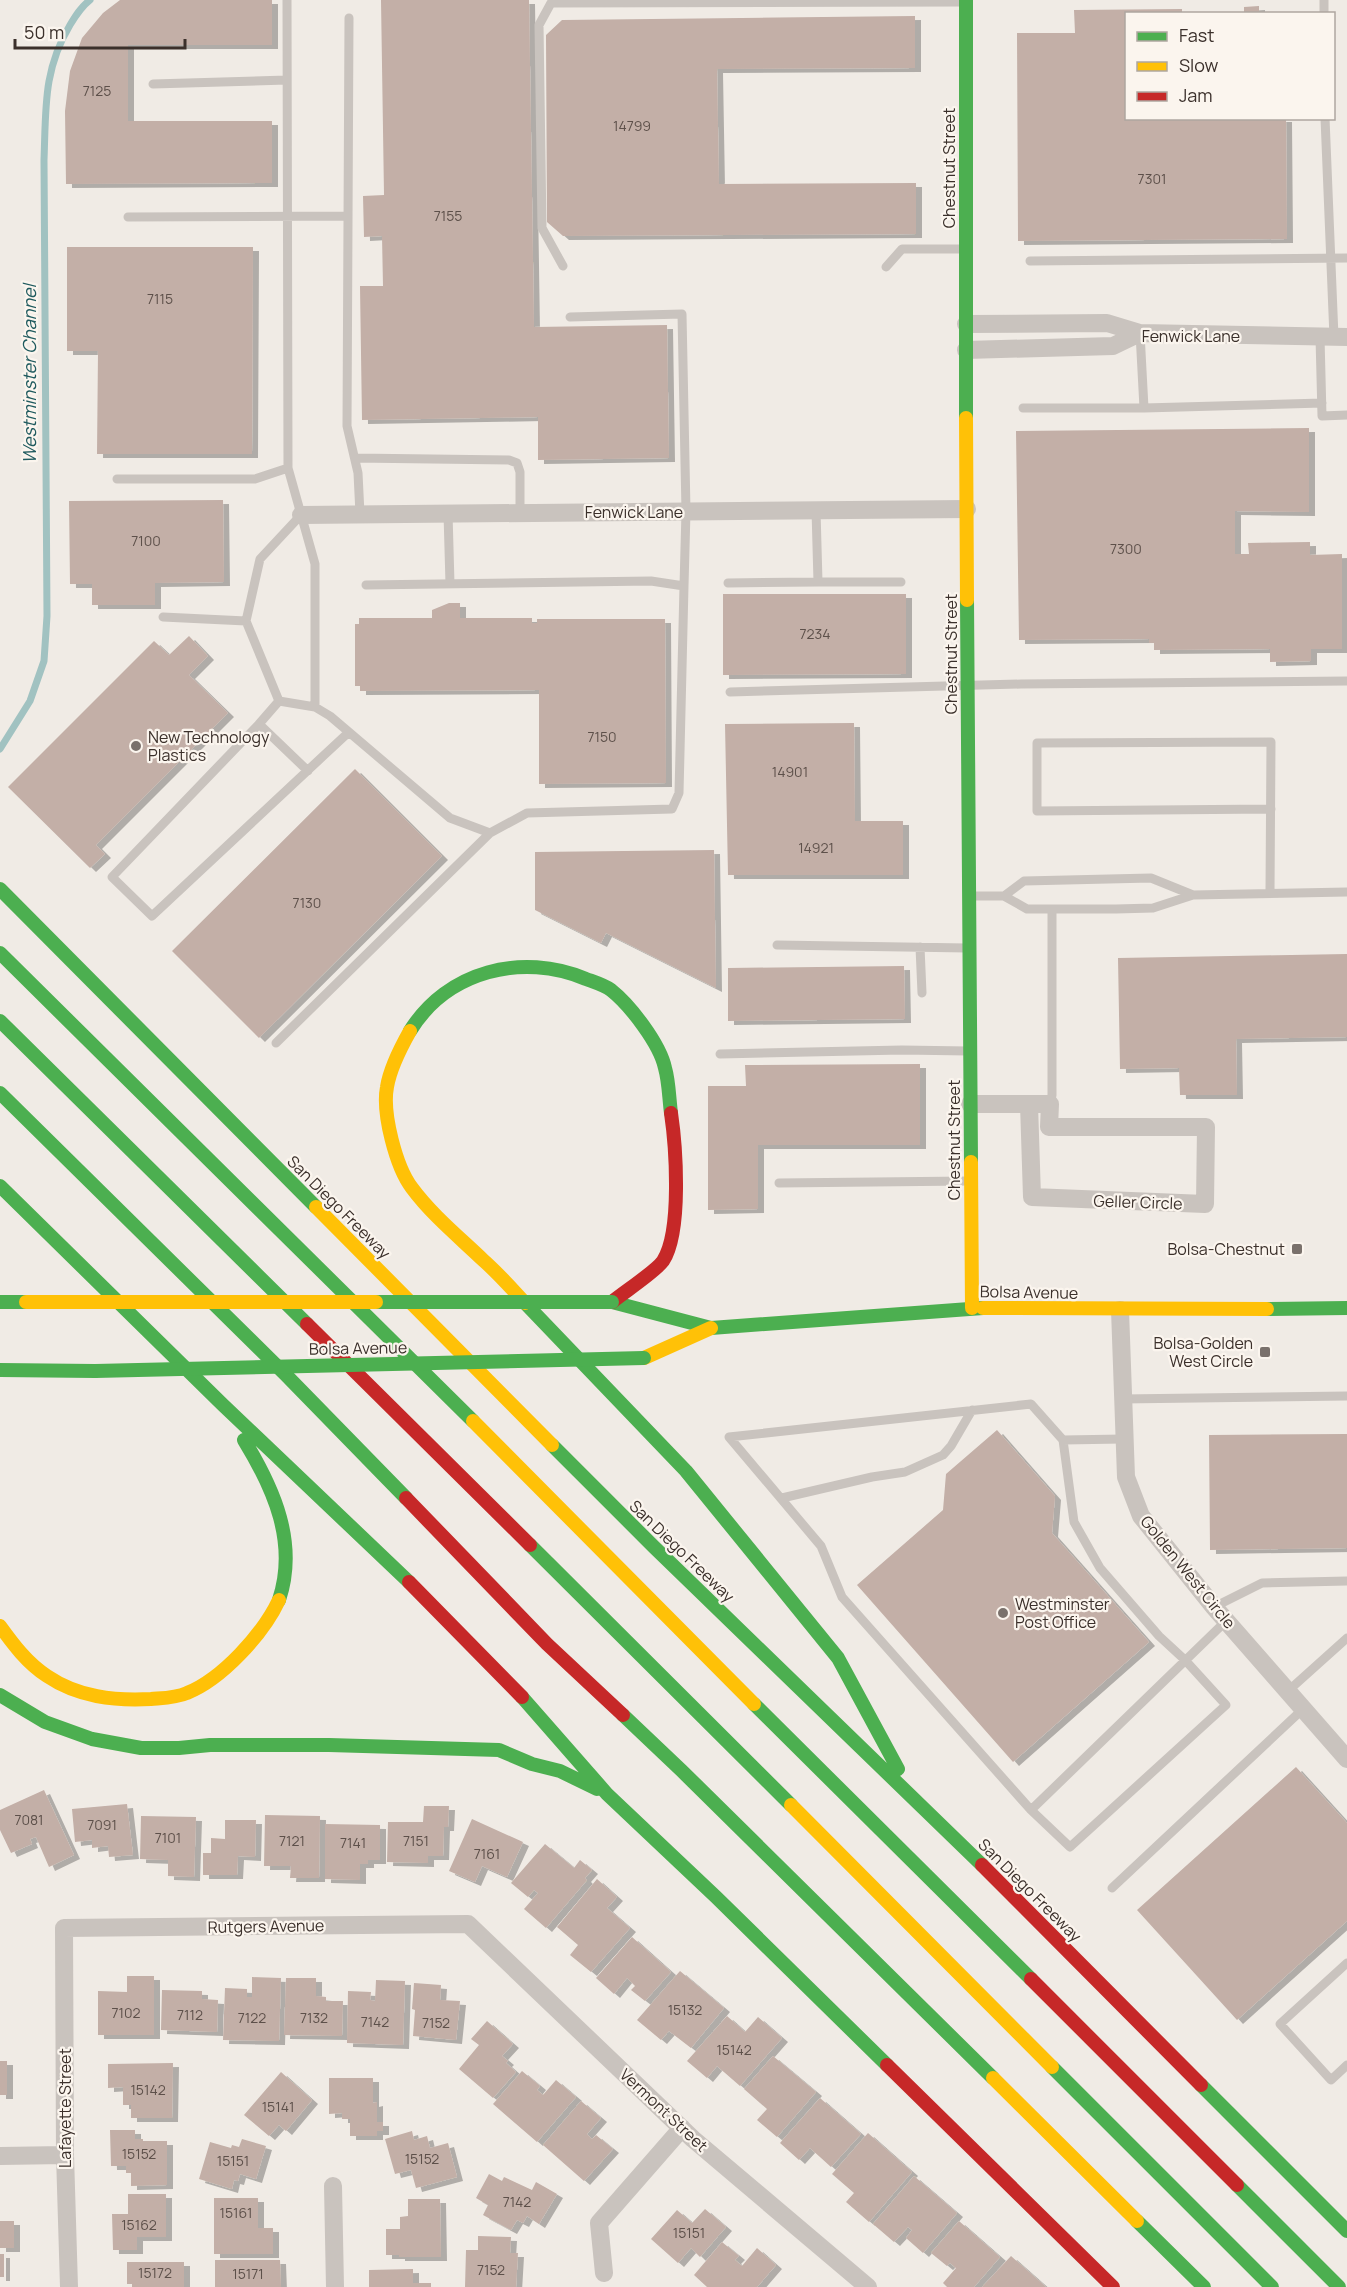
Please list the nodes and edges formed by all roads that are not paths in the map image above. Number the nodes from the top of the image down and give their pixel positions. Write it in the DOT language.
graph roads {
  1 [pos="288,0"];
  2 [pos="966,1"];
  3 [pos="349,18"];
  4 [pos="288,80"];
  5 [pos="153,84"];
  6 [pos="1325,120"];
  7 [pos="348,216"];
  8 [pos="128,218"];
  9 [pos="288,218"];
  10 [pos="965,249"];
  11 [pos="1330,258"];
  12 [pos="1347,258"];
  13 [pos="1030,261"];
  14 [pos="563,266"];
  15 [pos="886,267"];
  16 [pos="570,317"];
  17 [pos="966,324"];
  18 [pos="1140,333"];
  19 [pos="1334,337"];
  20 [pos="966,350"];
  21 [pos="1322,403"];
  22 [pos="1023,408"];
  23 [pos="1144,408"];
  24 [pos="1347,415"];
  25 [pos="355,458"];
  26 [pos="288,468"];
  27 [pos="117,479"];
  28 [pos="966,509"];
  29 [pos="816,510"];
  30 [pos="686,512"];
  31 [pos="448,513"];
  32 [pos="520,513"];
  33 [pos="301,514"];
  34 [pos="360,514"];
  35 [pos="818,582"];
  36 [pos="901,582"];
  37 [pos="728,583"];
  38 [pos="450,584"];
  39 [pos="366,585"];
  40 [pos="684,586"];
  41 [pos="163,617"];
  42 [pos="246,621"];
  43 [pos="1347,681"];
  44 [pos="968,686"];
  45 [pos="730,692"];
  46 [pos="279,701"];
  47 [pos="315,707"];
  48 [pos="259,724"];
  49 [pos="349,732"];
  50 [pos="308,771"];
  51 [pos="1271,809"];
  52 [pos="490,833"];
  53 [pos="0,889"];
  54 [pos="1270,892"];
  55 [pos="1347,892"];
  56 [pos="1193,895"];
  57 [pos="969,896"];
  58 [pos="1004,896"];
  59 [pos="1052,909"];
  60 [pos="777,945"];
  61 [pos="920,947"];
  62 [pos="969,948"];
  63 [pos="0,953"];
  64 [pos="922,993"];
  65 [pos="0,1021"];
  66 [pos="276,1043"];
  67 [pos="970,1051"];
  68 [pos="720,1054"];
  69 [pos="0,1093"];
  70 [pos="970,1104"];
  71 [pos="1029,1104"];
  72 [pos="1050,1104"];
  73 [pos="971,1181"];
  74 [pos="779,1183"];
  75 [pos="0,1186"];
  76 [pos="0,1302"];
  77 [pos="612,1302"];
  78 [pos="972,1308"];
  79 [pos="1347,1308"];
  80 [pos="1120,1310"];
  81 [pos="711,1328"];
  82 [pos="0,1370"];
  83 [pos="1347,1396"];
  84 [pos="1122,1399"];
  85 [pos="223,1405"];
  86 [pos="972,1410"];
  87 [pos="1123,1439"];
  88 [pos="1063,1440"];
  89 [pos="782,1498"];
  90 [pos="654,1547"];
  91 [pos="1347,1581"];
  92 [pos="674,1586"];
  93 [pos="1220,1614"];
  94 [pos="696,1625"];
  95 [pos="0,1626"];
  96 [pos="1347,1638"];
  97 [pos="1185,1660"];
  98 [pos="1288,1691"];
  99 [pos="0,1695"];
  100 [pos="1303,1708"];
  101 [pos="759,1709"];
  102 [pos="1347,1759"];
  103 [pos="607,1794"];
  104 [pos="914,1797"];
  105 [pos="1031,1810"];
  106 [pos="1112,1888"];
  107 [pos="468,1924"];
  108 [pos="64,1928"];
  109 [pos="1347,1963"];
  110 [pos="1347,2065"];
  111 [pos="682,2128"];
  112 [pos="65,2155"];
  113 [pos="0,2156"];
  114 [pos="333,2186"];
  115 [pos="1347,2231"];
  116 [pos="604,2273"];
  117 [pos="69,2287"];
  118 [pos="335,2287"];
  119 [pos="868,2287"];
  120 [pos="1113,2287"];
  121 [pos="1204,2287"];
  122 [pos="1272,2287"];
  123 [pos="1339,2287"];
  1 -- 4 [label="lane"];
  2 -- 10 [label="main road, Chestnut Street"];
  2 -- 14 [label="lane"];
  3 -- 7 [label="lane"];
  4 -- 5 [label="lane"];
  4 -- 9 [label="lane"];
  6 -- 11 [label="lane"];
  7 -- 9 [label="lane"];
  7 -- 25 [label="lane"];
  8 -- 9 [label="lane"];
  9 -- 26 [label="lane"];
  10 -- 15 [label="lane"];
  10 -- 17 [label="main road, Chestnut Street"];
  11 -- 12 [label="lane"];
  11 -- 13 [label="lane"];
  11 -- 19 [label="lane"];
  16 -- 30 [label="lane"];
  17 -- 18 [label="street"];
  17 -- 20 [label="main road, Chestnut Street"];
  18 -- 19 [label="street, Fenwick Lane"];
  18 -- 20 [label="street, Fenwick Lane"];
  18 -- 23 [label="lane"];
  19 -- 21 [label="lane"];
  20 -- 28 [label="main road, Chestnut Street"];
  21 -- 23 [label="lane"];
  21 -- 24 [label="lane"];
  22 -- 23 [label="lane"];
  25 -- 32 [label="lane"];
  25 -- 34 [label="lane"];
  26 -- 27 [label="lane"];
  26 -- 33 [label="lane"];
  28 -- 29 [label="street, Fenwick Lane"];
  28 -- 44 [label="main road, Chestnut Street"];
  29 -- 30 [label="street, Fenwick Lane"];
  29 -- 35 [label="lane"];
  30 -- 32 [label="street, Fenwick Lane"];
  30 -- 40 [label="lane"];
  31 -- 32 [label="street, Fenwick Lane"];
  31 -- 34 [label="street, Fenwick Lane"];
  31 -- 38 [label="lane"];
  33 -- 34 [label="street, Fenwick Lane"];
  33 -- 42 [label="lane"];
  33 -- 47 [label="lane"];
  35 -- 36 [label="lane"];
  35 -- 37 [label="lane"];
  38 -- 39 [label="lane"];
  38 -- 40 [label="lane"];
  40 -- 52 [label="lane"];
  41 -- 42 [label="lane"];
  42 -- 46 [label="lane"];
  43 -- 44 [label="lane"];
  44 -- 45 [label="lane"];
  44 -- 57 [label="main road, Chestnut Street"];
  46 -- 47 [label="lane"];
  46 -- 48 [label="lane"];
  47 -- 49 [label="lane"];
  48 -- 50 [label="lane"];
  48 -- 50 [label="lane"];
  49 -- 50 [label="lane"];
  49 -- 52 [label="lane"];
  51 -- 51 [label="lane"];
  51 -- 54 [label="lane"];
  52 -- 66 [label="lane"];
  53 -- 90 [label="main road, San Diego Freeway"];
  54 -- 55 [label="lane"];
  54 -- 56 [label="lane"];
  56 -- 58 [label="lane"];
  56 -- 59 [label="lane"];
  57 -- 58 [label="lane"];
  57 -- 62 [label="main road, Chestnut Street"];
  58 -- 59 [label="lane"];
  59 -- 72 [label="lane"];
  60 -- 61 [label="lane"];
  61 -- 62 [label="lane"];
  61 -- 64 [label="lane"];
  62 -- 67 [label="main road, Chestnut Street"];
  63 -- 101 [label="main road"];
  65 -- 122 [label="main road"];
  67 -- 68 [label="lane"];
  67 -- 70 [label="main road, Chestnut Street"];
  69 -- 121 [label="main road"];
  70 -- 71 [label="street"];
  70 -- 73 [label="main road, Chestnut Street"];
  71 -- 72 [label="street"];
  71 -- 72 [label="street, Geller Circle"];
  73 -- 74 [label="lane"];
  73 -- 78 [label="main road, Chestnut Street"];
  75 -- 85 [label="main road"];
  76 -- 77 [label="main road, Bolsa Avenue, bridge"];
  77 -- 81 [label="main road, Bolsa Avenue"];
  77 -- 104 [label="main road"];
  78 -- 80 [label="main road, Bolsa Avenue"];
  78 -- 81 [label="main road, Bolsa Avenue"];
  79 -- 80 [label="main road, Bolsa Avenue"];
  80 -- 84 [label="street, Golden West Circle"];
  81 -- 82 [label="main road, Bolsa Avenue, bridge"];
  83 -- 84 [label="lane"];
  84 -- 87 [label="street, Golden West Circle"];
  85 -- 95 [label="main road"];
  85 -- 103 [label="main road"];
  86 -- 88 [label="lane"];
  86 -- 89 [label="lane"];
  86 -- 89 [label="lane"];
  87 -- 88 [label="lane"];
  87 -- 93 [label="street, Golden West Circle"];
  88 -- 97 [label="lane"];
  89 -- 105 [label="lane"];
  90 -- 92 [label="main road"];
  90 -- 104 [label="main road, San Diego Freeway"];
  91 -- 93 [label="lane"];
  93 -- 97 [label="lane"];
  93 -- 98 [label="street, Golden West Circle"];
  94 -- 101 [label="main road"];
  96 -- 98 [label="lane"];
  97 -- 105 [label="lane"];
  97 -- 105 [label="lane"];
  98 -- 100 [label="street, Golden West Circle"];
  99 -- 103 [label="main road"];
  100 -- 102 [label="street, Golden West Circle"];
  100 -- 106 [label="lane"];
  101 -- 123 [label="main road"];
  103 -- 120 [label="main road"];
  104 -- 115 [label="main road, San Diego Freeway"];
  107 -- 108 [label="street, Rutgers Avenue"];
  107 -- 111 [label="street, Vermont Street"];
  108 -- 112 [label="street, Lafayette Street"];
  109 -- 110 [label="lane"];
  111 -- 116 [label="street"];
  111 -- 119 [label="street, Vermont Street"];
  112 -- 113 [label="street"];
  112 -- 117 [label="street, Lafayette Street"];
  114 -- 118 [label="street"];
}
